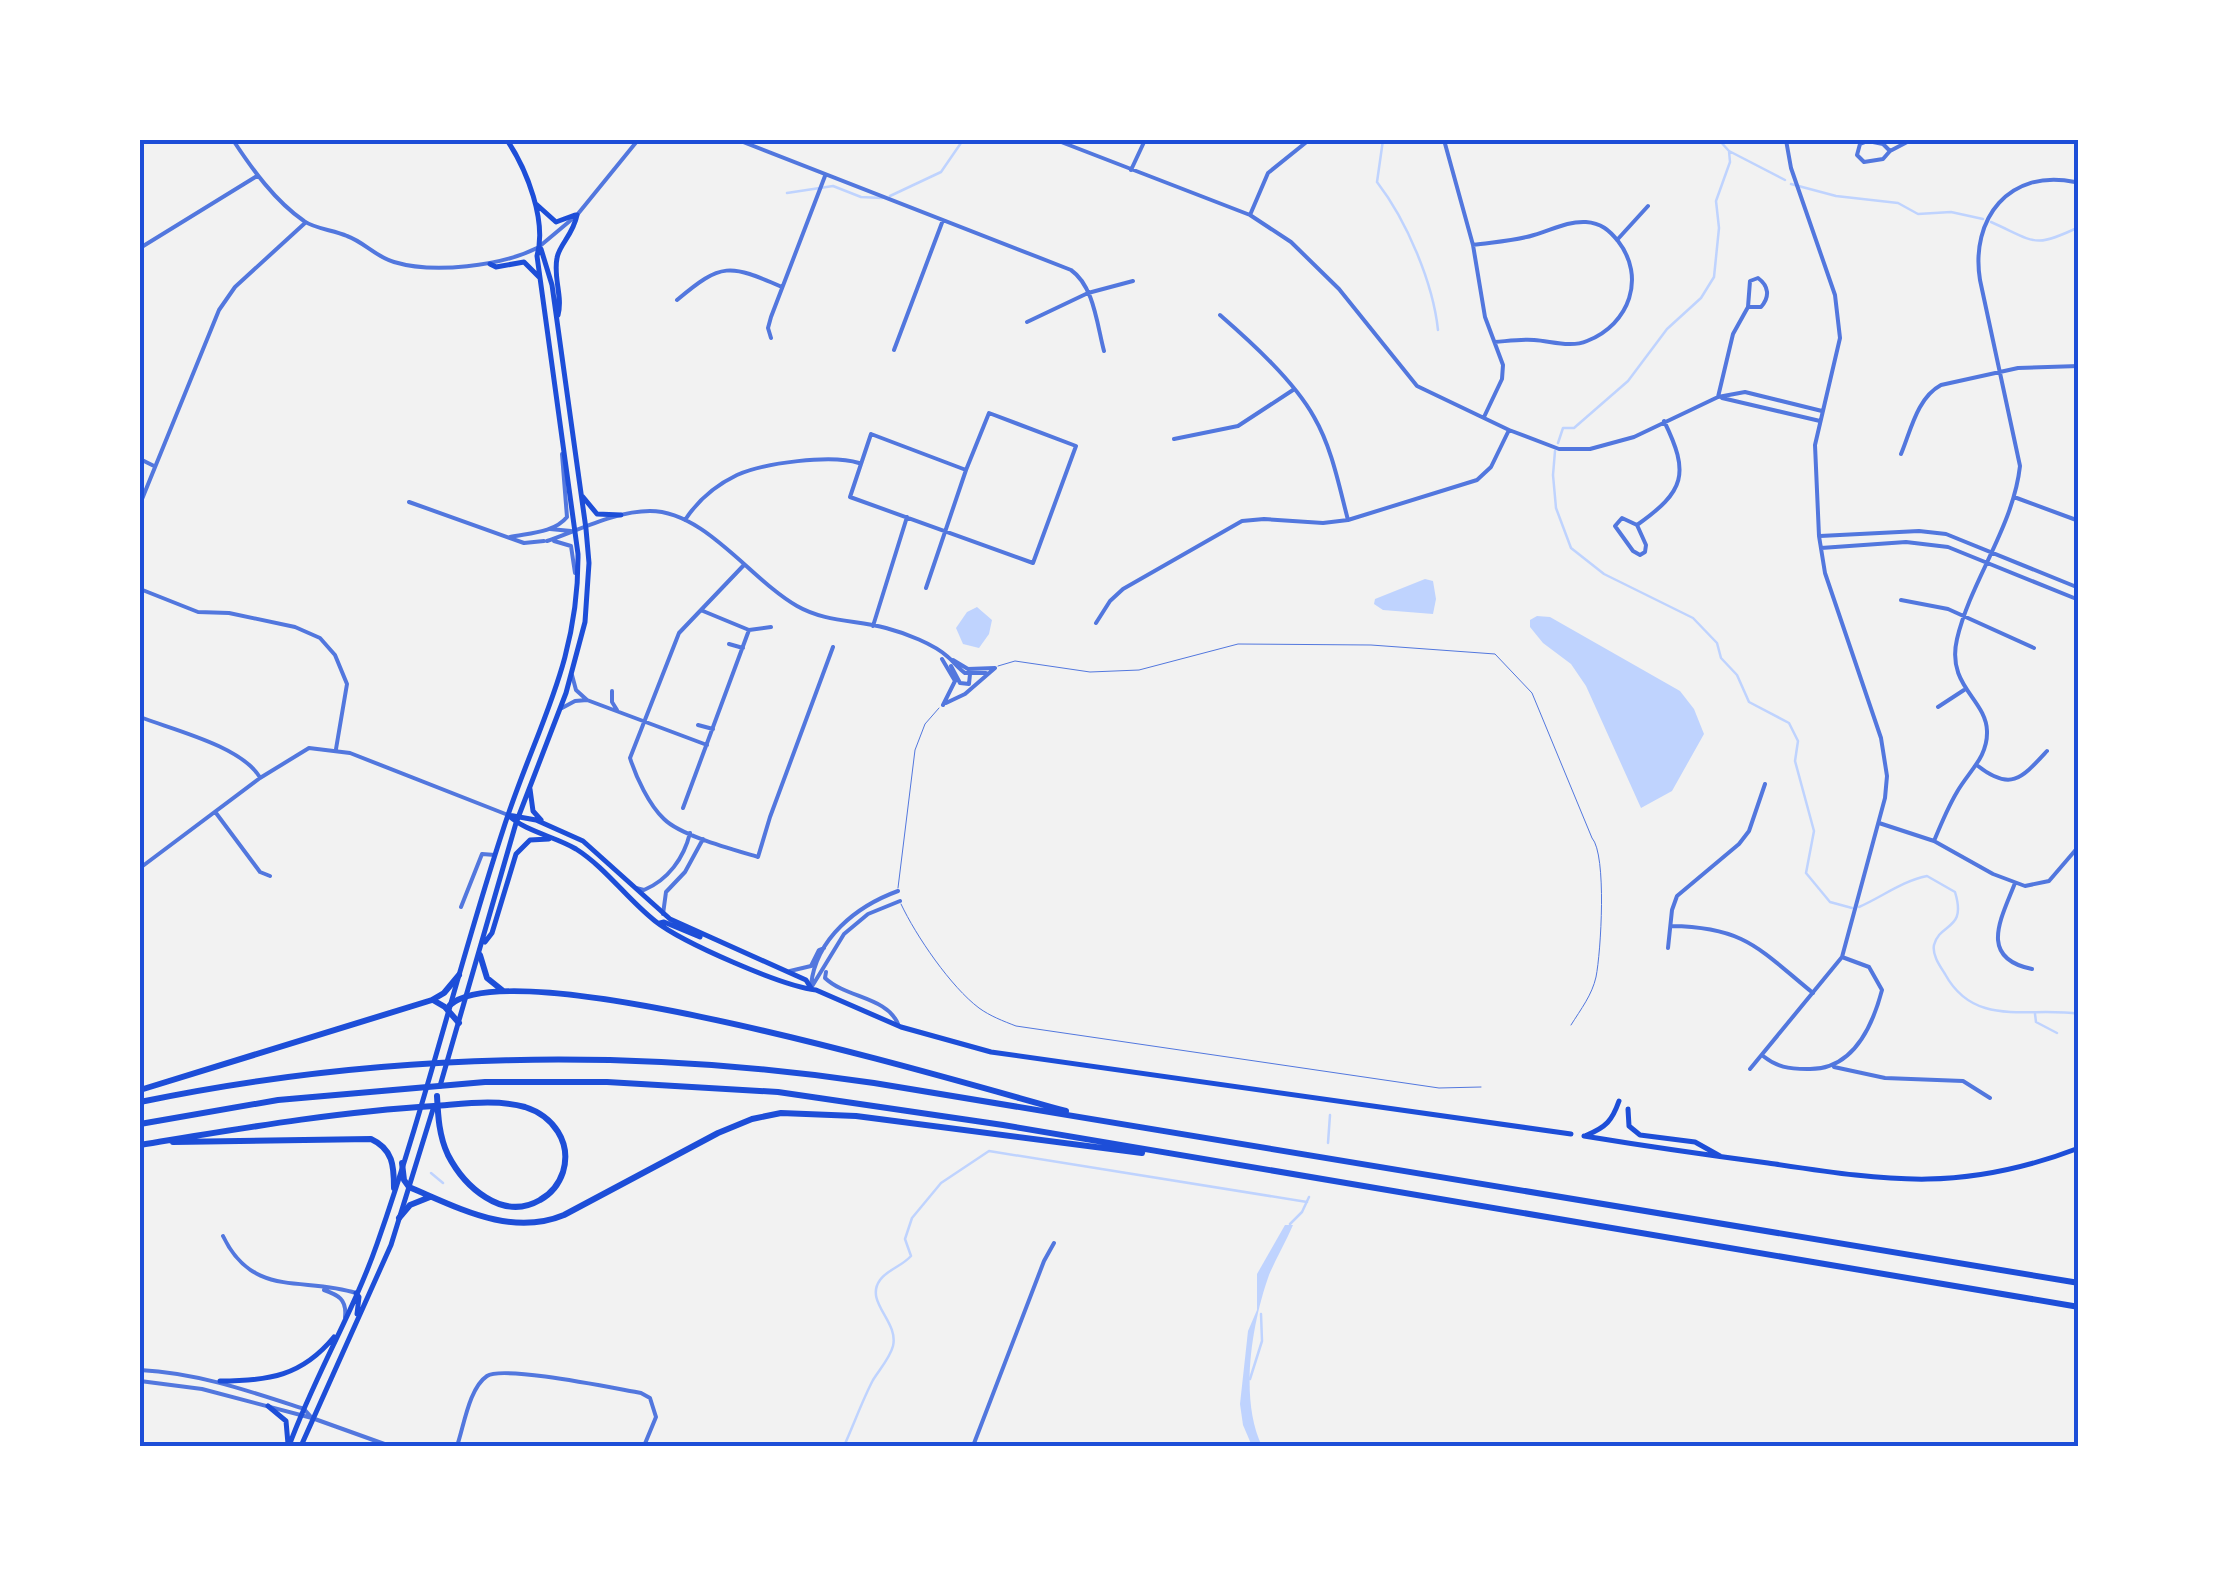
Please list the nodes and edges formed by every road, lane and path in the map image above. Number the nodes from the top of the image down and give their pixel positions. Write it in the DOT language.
graph roads {
  1 [pos="233,140"];
  2 [pos="507,140"];
  3 [pos="638,140"];
  4 [pos="738,140"];
  5 [pos="1056,140"];
  6 [pos="1145,140"];
  7 [pos="1309,140"];
  8 [pos="1444,140"];
  9 [pos="1786,140"];
  10 [pos="1912,140"];
  11 [pos="1890,151"];
  12 [pos="1131,170"];
  13 [pos="257,176"];
  14 [pos="826,176"];
  15 [pos="2075,182"];
  16 [pos="534,202"];
  17 [pos="1648,206"];
  18 [pos="577,215"];
  19 [pos="1250,215"];
  20 [pos="943,220"];
  21 [pos="306,223"];
  22 [pos="1617,240"];
  23 [pos="1473,245"];
  24 [pos="540,246"];
  25 [pos="140,248"];
  26 [pos="490,264"];
  27 [pos="541,280"];
  28 [pos="1133,281"];
  29 [pos="782,287"];
  30 [pos="1088,293"];
  31 [pos="677,300"];
  32 [pos="1748,307"];
  33 [pos="1220,314"];
  34 [pos="557,318"];
  35 [pos="1027,322"];
  36 [pos="771,338"];
  37 [pos="1495,342"];
  38 [pos="894,350"];
  39 [pos="1104,351"];
  40 [pos="2079,366"];
  41 [pos="2000,372"];
  42 [pos="1293,390"];
  43 [pos="1718,397"];
  44 [pos="1822,411"];
  45 [pos="1484,417"];
  46 [pos="1664,421"];
  47 [pos="1820,421"];
  48 [pos="1509,430"];
  49 [pos="1174,438"];
  50 [pos="563,445"];
  51 [pos="1901,454"];
  52 [pos="140,459"];
  53 [pos="860,464"];
  54 [pos="154,466"];
  55 [pos="966,470"];
  56 [pos="581,494"];
  57 [pos="2014,497"];
  58 [pos="409,502"];
  59 [pos="140,504"];
  60 [pos="622,516"];
  61 [pos="907,517"];
  62 [pos="684,520"];
  63 [pos="1348,520"];
  64 [pos="2079,521"];
  65 [pos="1637,525"];
  66 [pos="548,529"];
  67 [pos="586,529"];
  68 [pos="575,531"];
  69 [pos="944,531"];
  70 [pos="1820,536"];
  71 [pos="510,537"];
  72 [pos="546,541"];
  73 [pos="1822,548"];
  74 [pos="1993,551"];
  75 [pos="1988,564"];
  76 [pos="744,566"];
  77 [pos="926,588"];
  78 [pos="2079,588"];
  79 [pos="140,589"];
  80 [pos="578,592"];
  81 [pos="1901,600"];
  82 [pos="2079,600"];
  83 [pos="700,610"];
  84 [pos="1965,618"];
  85 [pos="1096,623"];
  86 [pos="873,626"];
  87 [pos="771,627"];
  88 [pos="749,630"];
  89 [pos="729,644"];
  90 [pos="834,647"];
  91 [pos="742,648"];
  92 [pos="2034,648"];
  93 [pos="938,652"];
  94 [pos="942,659"];
  95 [pos="951,660"];
  96 [pos="995,668"];
  97 [pos="986,673"];
  98 [pos="571,674"];
  99 [pos="965,679"];
  100 [pos="980,682"];
  101 [pos="1964,690"];
  102 [pos="965,694"];
  103 [pos="953,697"];
  104 [pos="587,700"];
  105 [pos="597,704"];
  106 [pos="944,704"];
  107 [pos="1938,707"];
  108 [pos="618,711"];
  109 [pos="558,712"];
  110 [pos="140,718"];
  111 [pos="645,720"];
  112 [pos="698,726"];
  113 [pos="712,729"];
  114 [pos="706,745"];
  115 [pos="336,749"];
  116 [pos="2047,751"];
  117 [pos="1977,766"];
  118 [pos="260,778"];
  119 [pos="1765,784"];
  120 [pos="530,787"];
  121 [pos="683,808"];
  122 [pos="216,813"];
  123 [pos="508,815"];
  124 [pos="519,815"];
  125 [pos="516,823"];
  126 [pos="1879,823"];
  127 [pos="547,824"];
  128 [pos="690,833"];
  129 [pos="703,839"];
  130 [pos="1934,841"];
  131 [pos="2079,846"];
  132 [pos="576,850"];
  133 [pos="495,855"];
  134 [pos="140,868"];
  135 [pos="270,876"];
  136 [pos="2015,884"];
  137 [pos="635,888"];
  138 [pos="898,891"];
  139 [pos="900,901"];
  140 [pos="461,907"];
  141 [pos="664,914"];
  142 [pos="658,924"];
  143 [pos="1671,926"];
  144 [pos="702,936"];
  145 [pos="483,944"];
  146 [pos="824,948"];
  147 [pos="1668,948"];
  148 [pos="480,955"];
  149 [pos="1842,956"];
  150 [pos="826,968"];
  151 [pos="2032,969"];
  152 [pos="784,970"];
  153 [pos="460,975"];
  154 [pos="811,988"];
  155 [pos="508,992"];
  156 [pos="1813,993"];
  157 [pos="468,994"];
  158 [pos="432,1000"];
  159 [pos="450,1008"];
  160 [pos="459,1023"];
  161 [pos="1571,1025"];
  162 [pos="898,1026"];
  163 [pos="1763,1056"];
  164 [pos="1834,1067"];
  165 [pos="1750,1068"];
  166 [pos="1481,1086"];
  167 [pos="140,1090"];
  168 [pos="437,1096"];
  169 [pos="1990,1098"];
  170 [pos="1619,1101"];
  171 [pos="140,1102"];
  172 [pos="1628,1110"];
  173 [pos="1101,1120"];
  174 [pos="140,1124"];
  175 [pos="1571,1134"];
  176 [pos="1584,1136"];
  177 [pos="157,1142"];
  178 [pos="140,1145"];
  179 [pos="2079,1148"];
  180 [pos="1723,1157"];
  181 [pos="402,1163"];
  182 [pos="1228,1163"];
  183 [pos="409,1187"];
  184 [pos="394,1188"];
  185 [pos="434,1197"];
  186 [pos="399,1218"];
  187 [pos="222,1236"];
  188 [pos="1054,1243"];
  189 [pos="2079,1282"];
  190 [pos="319,1288"];
  191 [pos="356,1293"];
  192 [pos="2079,1307"];
  193 [pos="346,1316"];
  194 [pos="356,1322"];
  195 [pos="140,1370"];
  196 [pos="220,1380"];
  197 [pos="140,1382"];
  198 [pos="268,1406"];
  199 [pos="303,1413"];
  200 [pos="312,1418"];
  201 [pos="289,1446"];
  202 [pos="301,1446"];
  203 [pos="390,1446"];
  204 [pos="457,1446"];
  205 [pos="644,1446"];
  206 [pos="974,1446"];
  1 -- 13 [label="street"];
  2 -- 16 [label="main road"];
  3 -- 18 [label="street"];
  4 -- 14 [label="street"];
  5 -- 12 [label="street"];
  6 -- 12 [label="street"];
  7 -- 19 [label="street"];
  8 -- 23 [label="street"];
  9 -- 44 [label="street"];
  10 -- 11 [label="street"];
  11 -- 11 [label="street"];
  12 -- 19 [label="street"];
  13 -- 21 [label="street"];
  13 -- 25 [label="street"];
  14 -- 20 [label="street"];
  14 -- 29 [label="street"];
  15 -- 41 [label="street"];
  16 -- 18 [label="main road"];
  16 -- 24 [label="main road"];
  17 -- 22 [label="street"];
  18 -- 24 [label="street"];
  18 -- 34 [label="main road"];
  19 -- 45 [label="street"];
  20 -- 30 [label="street"];
  20 -- 38 [label="street"];
  21 -- 26 [label="street"];
  21 -- 54 [label="street"];
  22 -- 23 [label="street"];
  22 -- 37 [label="street"];
  23 -- 37 [label="street"];
  24 -- 26 [label="street"];
  24 -- 27 [label="main road"];
  24 -- 34 [label="main road"];
  26 -- 27 [label="main road"];
  27 -- 50 [label="main road"];
  28 -- 30 [label="street"];
  29 -- 31 [label="street"];
  29 -- 36 [label="street"];
  30 -- 35 [label="street"];
  30 -- 39 [label="street"];
  32 -- 32 [label="street"];
  32 -- 43 [label="street"];
  33 -- 42 [label="street"];
  34 -- 56 [label="main road"];
  37 -- 45 [label="street"];
  40 -- 41 [label="street"];
  41 -- 51 [label="street"];
  41 -- 57 [label="street"];
  42 -- 49 [label="street"];
  42 -- 63 [label="street"];
  43 -- 44 [label="street"];
  43 -- 46 [label="street"];
  43 -- 47 [label="street"];
  44 -- 47 [label="street"];
  45 -- 48 [label="street"];
  46 -- 48 [label="street"];
  46 -- 65 [label="street"];
  47 -- 70 [label="street"];
  48 -- 63 [label="street"];
  50 -- 66 [label="street"];
  50 -- 68 [label="main road"];
  52 -- 54 [label="street"];
  53 -- 55 [label="street"];
  53 -- 61 [label="street"];
  53 -- 62 [label="street"];
  54 -- 59 [label="street"];
  55 -- 69 [label="street"];
  55 -- 69 [label="street"];
  56 -- 60 [label="main road"];
  56 -- 67 [label="main road"];
  57 -- 64 [label="street"];
  57 -- 74 [label="street"];
  58 -- 71 [label="street"];
  60 -- 62 [label="street"];
  60 -- 67 [label="street"];
  61 -- 69 [label="street"];
  61 -- 86 [label="street"];
  62 -- 76 [label="street"];
  63 -- 85 [label="street"];
  65 -- 65 [label="street"];
  66 -- 68 [label="street"];
  66 -- 71 [label="street"];
  67 -- 68 [label="street"];
  67 -- 98 [label="main road"];
  68 -- 72 [label="street"];
  68 -- 80 [label="main road"];
  69 -- 77 [label="street"];
  70 -- 73 [label="street"];
  70 -- 74 [label="street"];
  71 -- 72 [label="street"];
  72 -- 80 [label="street"];
  73 -- 75 [label="street"];
  73 -- 126 [label="street"];
  74 -- 75 [label="street"];
  74 -- 78 [label="street"];
  75 -- 82 [label="street"];
  75 -- 84 [label="street"];
  76 -- 83 [label="street"];
  76 -- 86 [label="street"];
  79 -- 115 [label="street"];
  80 -- 123 [label="main road"];
  81 -- 84 [label="street"];
  83 -- 88 [label="street"];
  83 -- 111 [label="street"];
  84 -- 92 [label="street"];
  84 -- 101 [label="street"];
  86 -- 93 [label="street"];
  87 -- 88 [label="street"];
  88 -- 91 [label="street"];
  89 -- 91 [label="street"];
  90 -- 129 [label="street"];
  91 -- 113 [label="street"];
  93 -- 94 [label="street"];
  93 -- 95 [label="street"];
  94 -- 99 [label="street"];
  94 -- 106 [label="street"];
  95 -- 96 [label="street"];
  95 -- 99 [label="street"];
  96 -- 97 [label="street"];
  96 -- 161 [label="lane"];
  97 -- 99 [label="street"];
  97 -- 100 [label="street"];
  98 -- 104 [label="street"];
  98 -- 109 [label="main road"];
  99 -- 100 [label="street"];
  99 -- 102 [label="street"];
  99 -- 103 [label="street"];
  100 -- 102 [label="street"];
  101 -- 107 [label="street"];
  101 -- 117 [label="street"];
  102 -- 103 [label="street"];
  103 -- 106 [label="street"];
  104 -- 105 [label="street"];
  104 -- 109 [label="street"];
  105 -- 108 [label="street"];
  105 -- 108 [label="street"];
  106 -- 138 [label="lane"];
  108 -- 111 [label="street"];
  109 -- 120 [label="main road"];
  110 -- 118 [label="street"];
  111 -- 114 [label="street"];
  111 -- 128 [label="street"];
  112 -- 113 [label="street"];
  113 -- 114 [label="street"];
  114 -- 121 [label="street"];
  115 -- 118 [label="street"];
  115 -- 123 [label="street"];
  116 -- 117 [label="street"];
  117 -- 130 [label="street"];
  118 -- 122 [label="street"];
  119 -- 143 [label="street"];
  120 -- 124 [label="main road"];
  120 -- 127 [label="main road"];
  122 -- 134 [label="street"];
  122 -- 135 [label="street"];
  123 -- 124 [label="main road"];
  123 -- 125 [label="main road"];
  123 -- 133 [label="main road"];
  124 -- 125 [label="main road"];
  124 -- 127 [label="main road"];
  125 -- 132 [label="main road"];
  125 -- 145 [label="main road"];
  126 -- 130 [label="street"];
  126 -- 149 [label="street"];
  127 -- 137 [label="main road"];
  128 -- 129 [label="street"];
  128 -- 137 [label="street"];
  129 -- 141 [label="street"];
  130 -- 136 [label="street"];
  131 -- 136 [label="street"];
  132 -- 142 [label="main road"];
  132 -- 145 [label="main road"];
  133 -- 140 [label="street"];
  133 -- 153 [label="main road"];
  136 -- 151 [label="street"];
  137 -- 141 [label="main road"];
  138 -- 139 [label="lane"];
  138 -- 146 [label="street"];
  139 -- 150 [label="street"];
  139 -- 166 [label="lane"];
  141 -- 144 [label="main road"];
  142 -- 144 [label="main road"];
  142 -- 154 [label="main road"];
  143 -- 147 [label="street"];
  143 -- 156 [label="street"];
  144 -- 152 [label="main road"];
  145 -- 148 [label="main road"];
  146 -- 152 [label="street"];
  146 -- 154 [label="street"];
  148 -- 155 [label="highway"];
  148 -- 157 [label="main road"];
  149 -- 156 [label="street"];
  149 -- 164 [label="street"];
  150 -- 154 [label="street"];
  150 -- 162 [label="street"];
  152 -- 154 [label="main road"];
  153 -- 158 [label="highway"];
  153 -- 159 [label="main road"];
  154 -- 162 [label="main road"];
  155 -- 157 [label="highway"];
  155 -- 173 [label="highway"];
  156 -- 163 [label="street"];
  157 -- 159 [label="highway"];
  157 -- 160 [label="main road"];
  158 -- 159 [label="highway"];
  158 -- 167 [label="highway"];
  159 -- 160 [label="highway"];
  159 -- 181 [label="main road"];
  160 -- 168 [label="main road"];
  162 -- 175 [label="main road"];
  163 -- 164 [label="street"];
  163 -- 165 [label="street"];
  164 -- 169 [label="street"];
  168 -- 177 [label="highway"];
  168 -- 183 [label="main road"];
  170 -- 176 [label="main road"];
  171 -- 173 [label="highway"];
  172 -- 180 [label="main road"];
  173 -- 189 [label="highway"];
  174 -- 182 [label="highway"];
  175 -- 176 [label="street"];
  176 -- 180 [label="main road"];
  177 -- 178 [label="highway"];
  177 -- 184 [label="highway"];
  179 -- 180 [label="main road"];
  181 -- 183 [label="highway"];
  181 -- 184 [label="main road"];
  182 -- 185 [label="highway"];
  182 -- 192 [label="highway"];
  183 -- 185 [label="highway"];
  183 -- 186 [label="main road"];
  184 -- 191 [label="main road"];
  185 -- 186 [label="highway"];
  186 -- 194 [label="main road"];
  187 -- 190 [label="street"];
  188 -- 206 [label="street"];
  190 -- 191 [label="street"];
  190 -- 193 [label="street"];
  191 -- 193 [label="main road"];
  191 -- 194 [label="main road"];
  193 -- 196 [label="main road"];
  193 -- 199 [label="main road"];
  194 -- 200 [label="main road"];
  195 -- 196 [label="street"];
  196 -- 199 [label="street"];
  197 -- 198 [label="street"];
  198 -- 199 [label="street"];
  198 -- 201 [label="main road"];
  199 -- 200 [label="street"];
  199 -- 201 [label="main road"];
  200 -- 202 [label="main road"];
  200 -- 203 [label="street"];
  204 -- 205 [label="street"];
}
